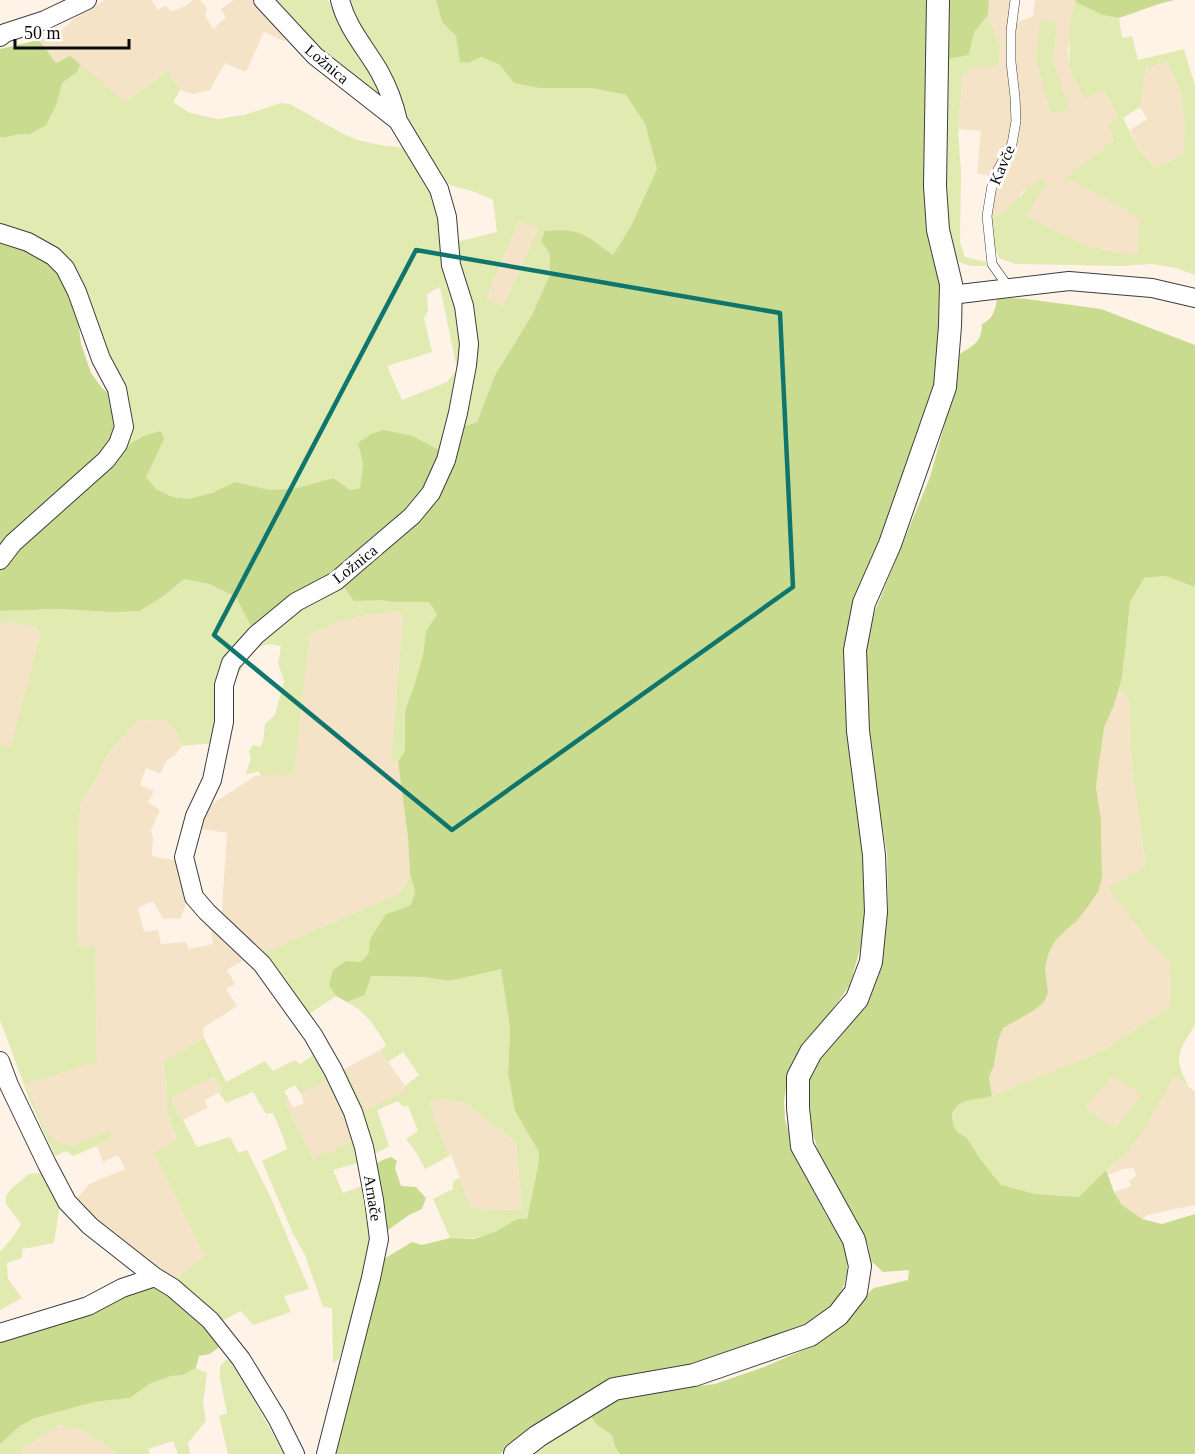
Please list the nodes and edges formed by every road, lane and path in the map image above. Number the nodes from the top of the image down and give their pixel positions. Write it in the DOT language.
graph roads {
  1 [pos="87,0"];
  2 [pos="262,0"];
  3 [pos="340,0"];
  4 [pos="938,0"];
  5 [pos="1015,0"];
  6 [pos="0,37"];
  7 [pos="398,121"];
  8 [pos="0,233"];
  9 [pos="1009,288"];
  10 [pos="951,295"];
  11 [pos="1195,298"];
  12 [pos="0,560"];
  13 [pos="262,964"];
  14 [pos="0,1061"];
  15 [pos="156,1277"];
  16 [pos="0,1333"];
  17 [pos="295,1454"];
  18 [pos="326,1454"];
  19 [pos="515,1454"];
  1 -- 6 [label="street"];
  2 -- 7 [label="street, Ložnica"];
  3 -- 7 [label="street, Ložnica"];
  4 -- 10 [label="street"];
  5 -- 9 [label="lane, Kavče"];
  7 -- 13 [label="street, Ložnica"];
  8 -- 12 [label="street"];
  9 -- 10 [label="street"];
  9 -- 11 [label="street"];
  10 -- 19 [label="street"];
  13 -- 18 [label="street, Arnače"];
  14 -- 15 [label="street"];
  15 -- 16 [label="street"];
  15 -- 17 [label="street"];
}
